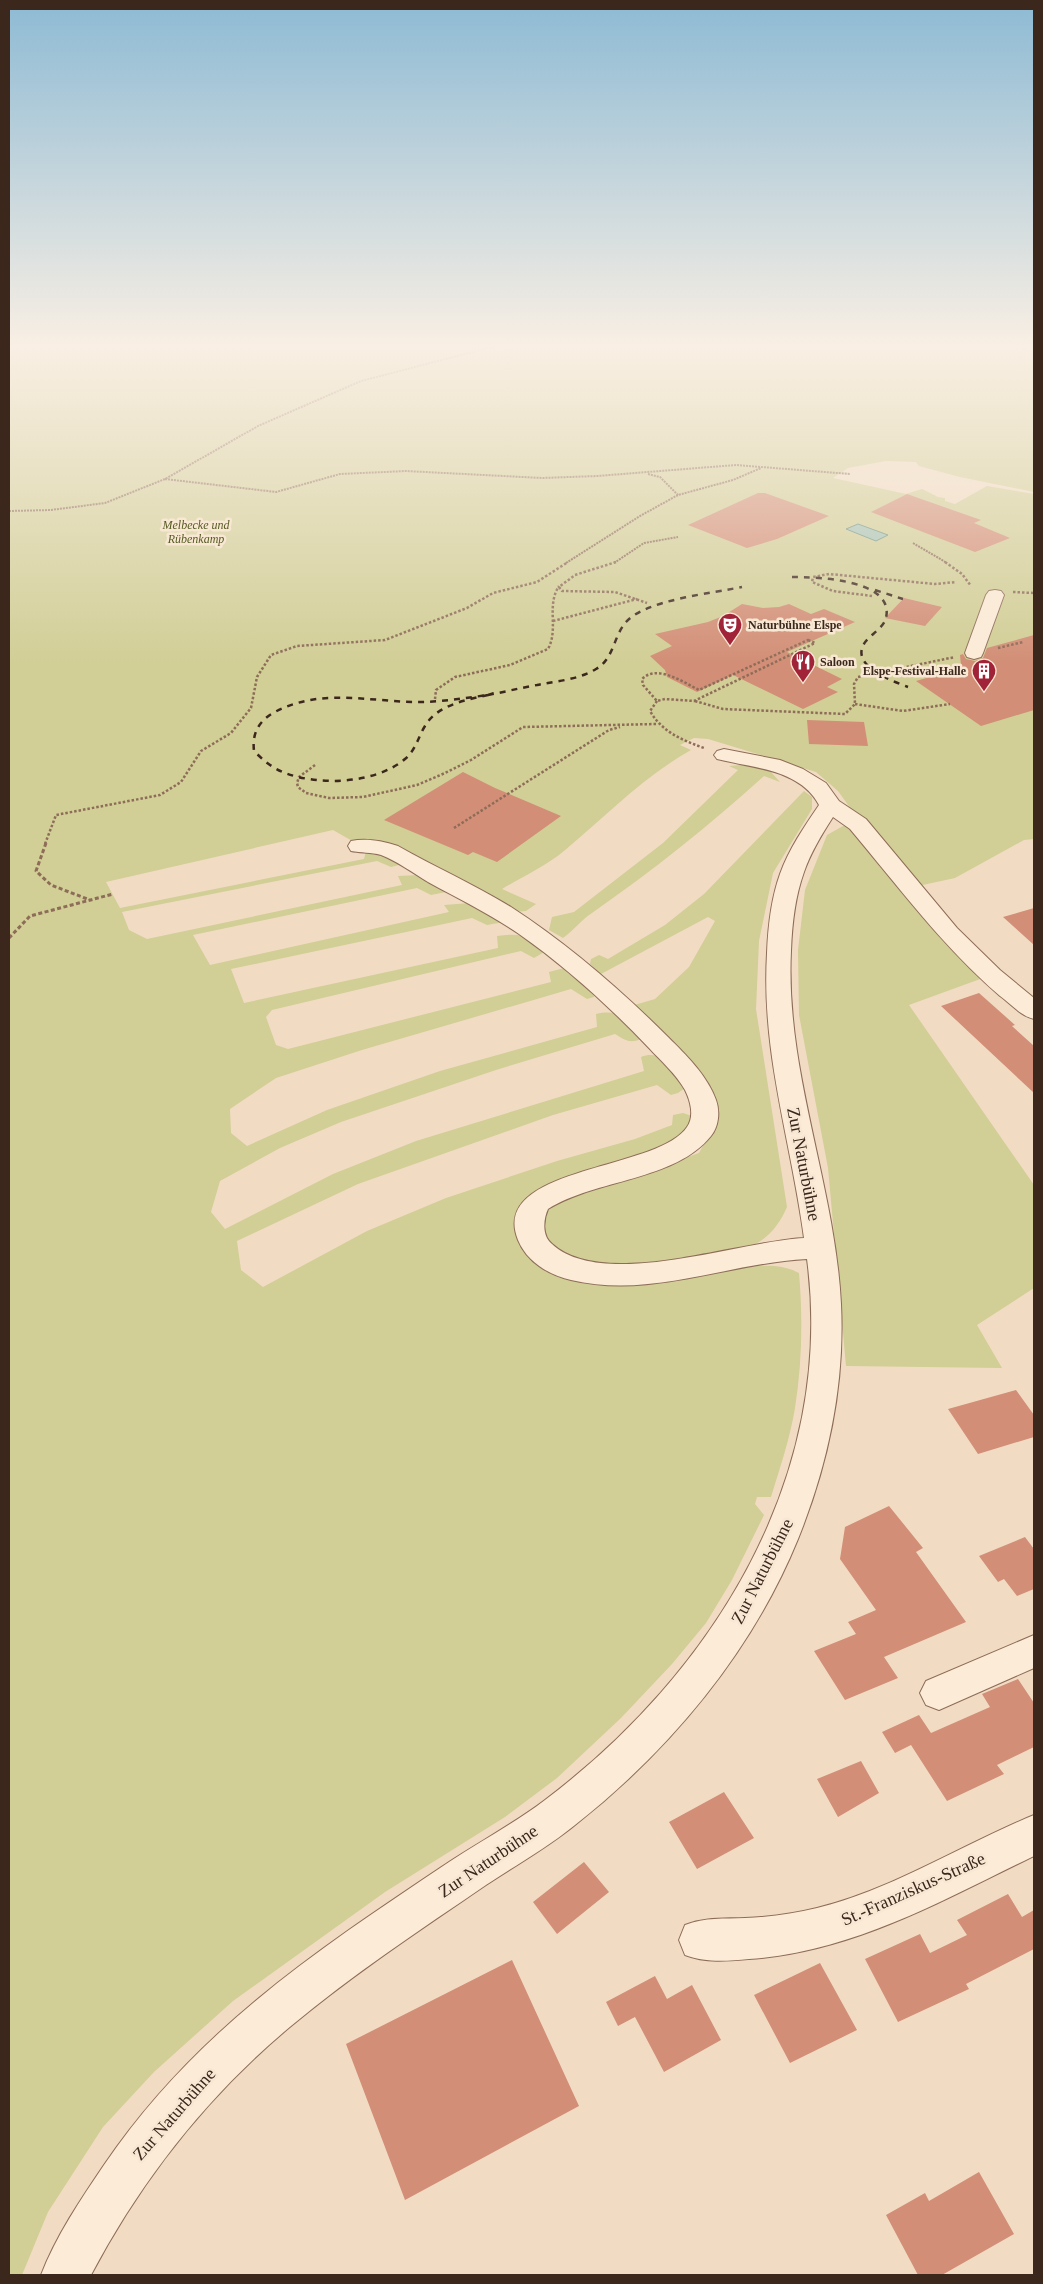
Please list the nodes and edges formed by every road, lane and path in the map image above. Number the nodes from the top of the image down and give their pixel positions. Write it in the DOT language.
graph roads {
  1 [pos="213,452"];
  2 [pos="761,468"];
  3 [pos="645,473"];
  4 [pos="850,474"];
  5 [pos="165,479"];
  6 [pos="678,495"];
  7 [pos="9,511"];
  8 [pos="678,537"];
  9 [pos="913,543"];
  10 [pos="956,582"];
  11 [pos="560,586"];
  12 [pos="971,586"];
  13 [pos="995,595"];
  14 [pos="872,596"];
  15 [pos="638,598"];
  16 [pos="648,603"];
  17 [pos="553,621"];
  18 [pos="1023,642"];
  19 [pos="974,653"];
  20 [pos="435,700"];
  21 [pos="657,701"];
  22 [pos="694,701"];
  23 [pos="855,704"];
  24 [pos="950,704"];
  25 [pos="656,724"];
  26 [pos="626,726"];
  27 [pos="724,755"];
  28 [pos="315,765"];
  29 [pos="830,805"];
  30 [pos="454,828"];
  31 [pos="359,846"];
  32 [pos="113,894"];
  33 [pos="90,900"];
  34 [pos="9,938"];
  35 [pos="1034,1011"];
  36 [pos="820,1248"];
  37 [pos="1034,1651"];
  38 [pos="939,1693"];
  39 [pos="1034,1835"];
  40 [pos="700,1940"];
  41 [pos="65,2275"];
  1 -- 5 [label="path"];
  2 -- 3 [label="path"];
  2 -- 4 [label="path"];
  2 -- 6 [label="path"];
  3 -- 5 [label="path"];
  3 -- 6 [label="path"];
  5 -- 7 [label="path"];
  6 -- 33 [label="path"];
  8 -- 11 [label="path"];
  9 -- 12 [label="path"];
  10 -- 14 [label="path"];
  11 -- 15 [label="path"];
  11 -- 17 [label="path"];
  13 -- 19 [label="street"];
  15 -- 16 [label="path"];
  15 -- 17 [label="path"];
  17 -- 20 [label="path"];
  18 -- 19 [label="path"];
  19 -- 23 [label="path"];
  21 -- 22 [label="path"];
  21 -- 22 [label="path"];
  21 -- 25 [label="path"];
  22 -- 23 [label="path"];
  23 -- 24 [label="path"];
  25 -- 26 [label="path"];
  25 -- 27 [label="path"];
  26 -- 28 [label="path"];
  26 -- 30 [label="path"];
  27 -- 29 [label="street"];
  29 -- 35 [label="street"];
  29 -- 36 [label="street, Zur Naturbühne"];
  31 -- 36 [label="street"];
  32 -- 33 [label="path"];
  33 -- 34 [label="path"];
  36 -- 41 [label="street, Zur Naturbühne"];
  37 -- 38 [label="street"];
  39 -- 40 [label="street, St.-Franziskus-Straße"];
}
